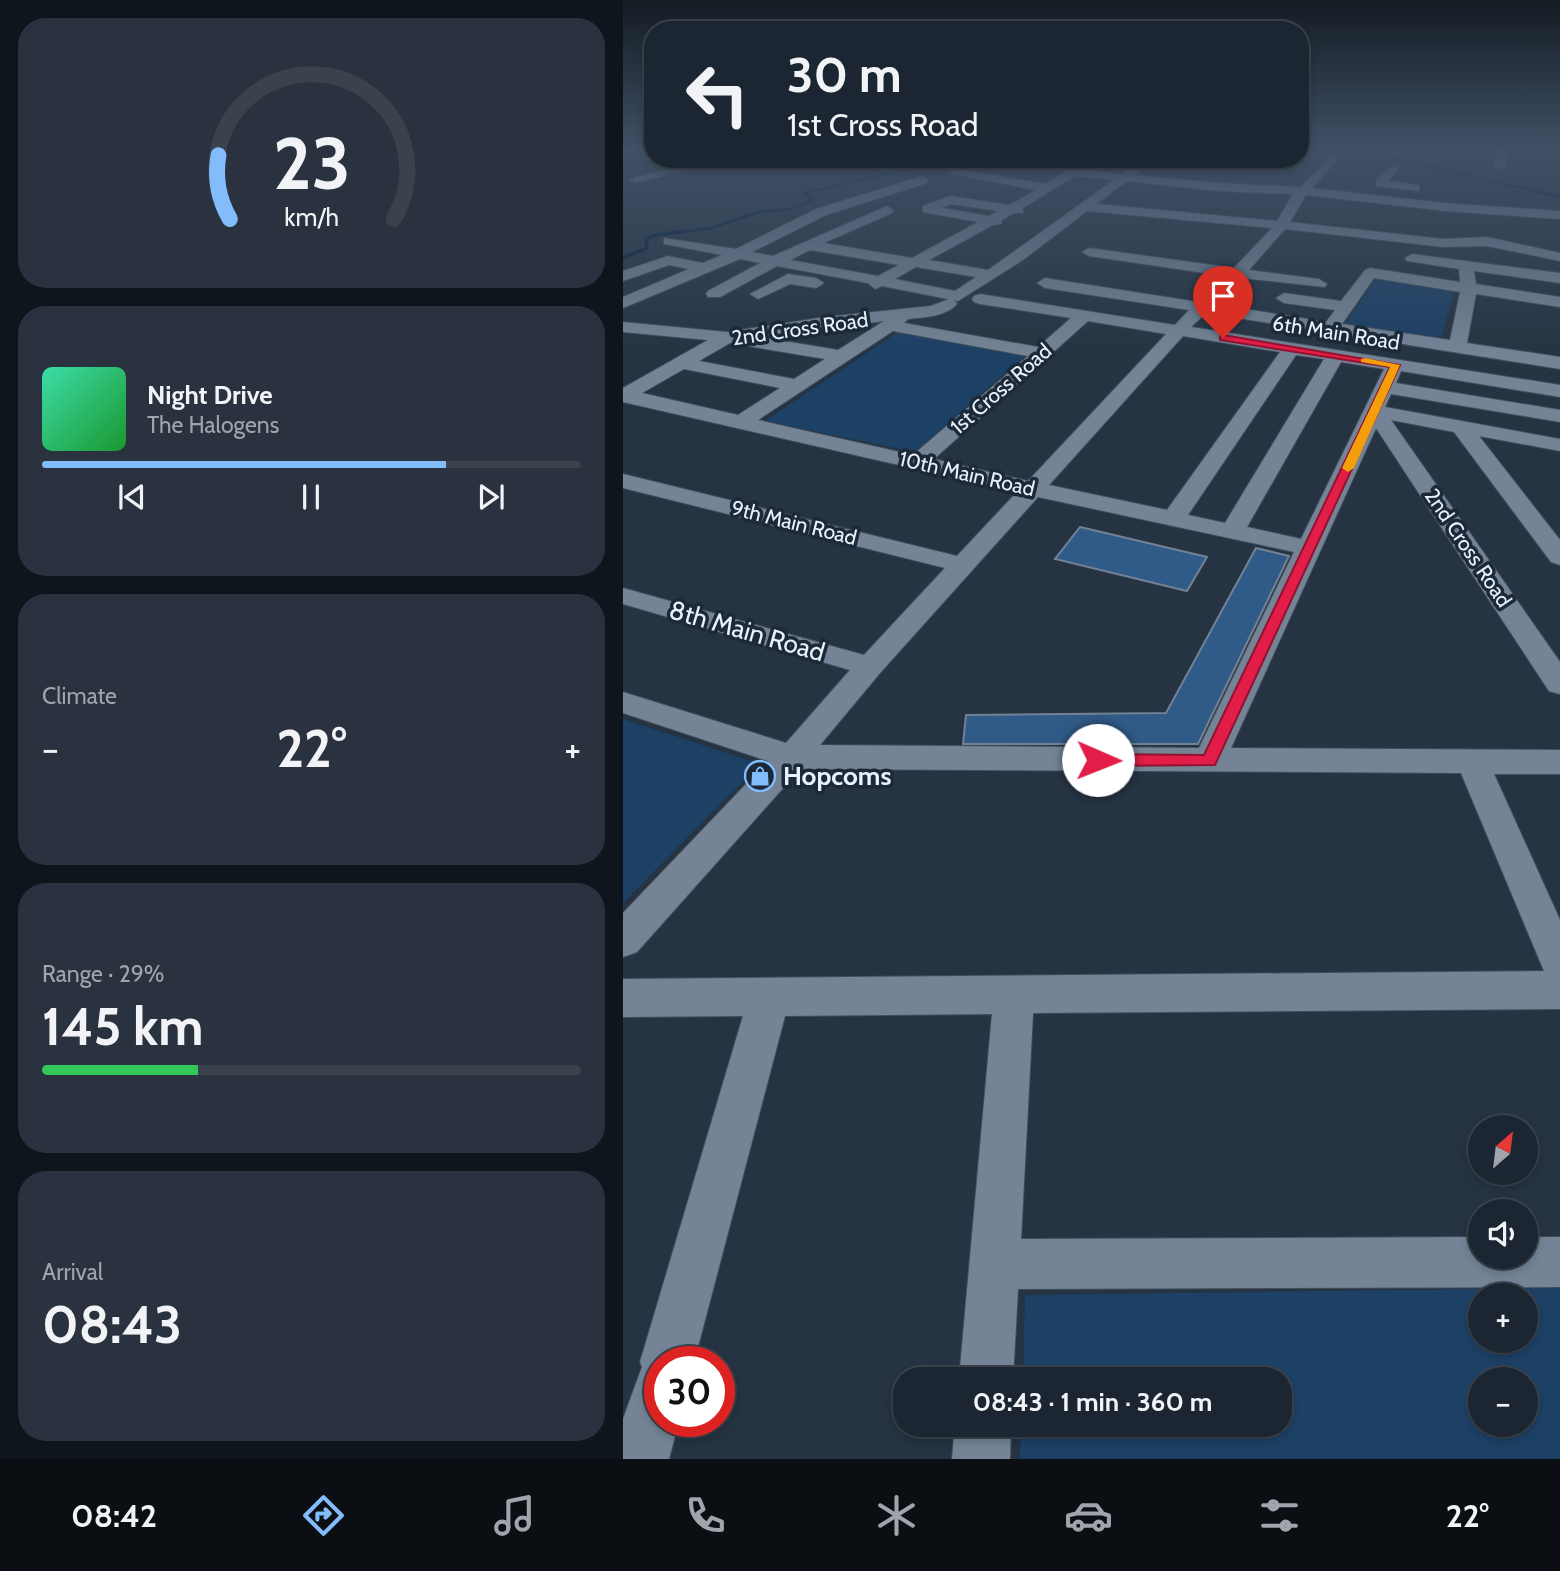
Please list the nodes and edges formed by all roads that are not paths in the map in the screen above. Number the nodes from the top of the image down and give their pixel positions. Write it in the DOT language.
graph roads {
  1 [pos="809,218"];
  2 [pos="867,218"];
  3 [pos="979,218"];
  4 [pos="997,218"];
  5 [pos="1046,218"];
  6 [pos="1080,218"];
  7 [pos="1134,218"];
  8 [pos="1281,218"];
  9 [pos="1453,218"];
  10 [pos="1527,218"];
  11 [pos="990,220"];
  12 [pos="893,221"];
  13 [pos="1494,225"];
  14 [pos="944,228"];
  15 [pos="1397,231"];
  16 [pos="969,232"];
  17 [pos="997,236"];
  18 [pos="669,241"];
  19 [pos="912,243"];
  20 [pos="1069,244"];
  21 [pos="808,245"];
  22 [pos="941,246"];
  23 [pos="968,249"];
  24 [pos="1260,249"];
  25 [pos="993,253"];
  26 [pos="1538,253"];
  27 [pos="736,255"];
  28 [pos="1018,257"];
  29 [pos="1560,257"];
  30 [pos="1275,261"];
  31 [pos="773,262"];
  32 [pos="914,262"];
  33 [pos="1465,265"];
  34 [pos="1309,266"];
  35 [pos="705,268"];
  36 [pos="990,275"];
  37 [pos="623,276"];
  38 [pos="1560,278"];
  39 [pos="881,281"];
  40 [pos="1045,283"];
  41 [pos="1345,283"];
  42 [pos="1196,285"];
  43 [pos="1469,288"];
  44 [pos="1228,290"];
  45 [pos="758,294"];
  46 [pos="1263,295"];
  47 [pos="782,299"];
  48 [pos="953,300"];
  49 [pos="1560,302"];
  50 [pos="623,303"];
  51 [pos="1015,304"];
  52 [pos="829,306"];
  53 [pos="1205,307"];
  54 [pos="1346,307"];
  55 [pos="1085,315"];
  56 [pos="896,320"];
  57 [pos="623,327"];
  58 [pos="796,327"];
  59 [pos="1331,327"];
  60 [pos="646,329"];
  61 [pos="1178,331"];
  62 [pos="1374,334"];
  63 [pos="727,337"];
  64 [pos="623,340"];
  65 [pos="1457,347"];
  66 [pos="1291,349"];
  67 [pos="1042,353"];
  68 [pos="840,356"];
  69 [pos="1335,356"];
  70 [pos="1361,360"];
  71 [pos="682,363"];
  72 [pos="1560,363"];
  73 [pos="1390,376"];
  74 [pos="797,385"];
  75 [pos="1560,391"];
  76 [pos="624,395"];
  77 [pos="1375,411"];
  78 [pos="1560,416"];
  79 [pos="741,422"];
  80 [pos="1461,427"];
  81 [pos="1551,443"];
  82 [pos="917,463"];
  83 [pos="1560,463"];
  84 [pos="623,481"];
  85 [pos="1034,489"];
  86 [pos="1173,519"];
  87 [pos="1232,532"];
  88 [pos="1310,548"];
  89 [pos="1560,557"];
  90 [pos="964,565"];
  91 [pos="623,596"];
  92 [pos="870,666"];
  93 [pos="1560,684"];
  94 [pos="623,702"];
  95 [pos="792,757"];
  96 [pos="1209,761"];
  97 [pos="1560,762"];
  98 [pos="1473,763"];
  99 [pos="623,940"];
  100 [pos="1560,964"];
  101 [pos="1560,990"];
  102 [pos="1014,995"];
  103 [pos="769,997"];
  104 [pos="623,998"];
  105 [pos="1560,1262"];
  106 [pos="995,1264"];
  107 [pos="671,1346"];
  108 [pos="987,1367"];
  109 [pos="646,1437"];
  110 [pos="982,1437"];
  111 [pos="640,1459"];
  112 [pos="981,1459"];
  1 -- 27 [label="street"];
  2 -- 12 [label="street"];
  2 -- 21 [label="street"];
  3 -- 11 [label="street"];
  4 -- 11 [label="street"];
  5 -- 20 [label="street"];
  6 -- 20 [label="street"];
  7 -- 24 [label="street"];
  8 -- 24 [label="street"];
  9 -- 13 [label="street"];
  10 -- 26 [label="street"];
  11 -- 16 [label="street"];
  14 -- 16 [label="street"];
  15 -- 24 [label="street"];
  15 -- 26 [label="street"];
  15 -- 33 [label="street"];
  16 -- 17 [label="street"];
  16 -- 22 [label="street"];
  18 -- 27 [label="street, 6th Main Road"];
  19 -- 22 [label="street"];
  20 -- 24 [label="street"];
  20 -- 28 [label="street"];
  20 -- 40 [label="street"];
  21 -- 31 [label="street"];
  21 -- 32 [label="street"];
  22 -- 23 [label="street"];
  22 -- 32 [label="street"];
  24 -- 30 [label="street"];
  24 -- 41 [label="street"];
  24 -- 44 [label="street"];
  25 -- 28 [label="street"];
  26 -- 29 [label="street"];
  27 -- 31 [label="street, 6th Main Road"];
  27 -- 35 [label="street"];
  28 -- 36 [label="street"];
  31 -- 39 [label="street, 6th Main Road"];
  31 -- 45 [label="street"];
  32 -- 36 [label="street"];
  32 -- 39 [label="street"];
  33 -- 38 [label="street"];
  33 -- 43 [label="street"];
  34 -- 41 [label="street"];
  35 -- 37 [label="street"];
  35 -- 50 [label="street"];
  36 -- 48 [label="street"];
  39 -- 45 [label="street"];
  39 -- 48 [label="street, 6th Main Road"];
  40 -- 51 [label="street"];
  40 -- 53 [label="street"];
  41 -- 43 [label="street"];
  41 -- 54 [label="street"];
  42 -- 44 [label="street"];
  43 -- 49 [label="street"];
  43 -- 65 [label="street"];
  44 -- 53 [label="street"];
  45 -- 47 [label="street"];
  46 -- 54 [label="street"];
  48 -- 51 [label="street, 6th Main Road"];
  48 -- 56 [label="street, 2nd Cross Road"];
  51 -- 55 [label="street, 6th Main Road"];
  52 -- 58 [label="street"];
  53 -- 59 [label="street"];
  53 -- 61 [label="street"];
  54 -- 59 [label="street"];
  55 -- 61 [label="street, 6th Main Road"];
  55 -- 67 [label="street, 1st Cross Road"];
  56 -- 58 [label="street, 2nd Cross Road"];
  56 -- 67 [label="street"];
  56 -- 68 [label="street"];
  57 -- 60 [label="street"];
  58 -- 63 [label="street, 2nd Cross Road"];
  59 -- 62 [label="street"];
  60 -- 63 [label="street"];
  60 -- 64 [label="street"];
  61 -- 66 [label="street, 6th Main Road"];
  61 -- 85 [label="street"];
  62 -- 65 [label="street"];
  62 -- 70 [label="street"];
  63 -- 68 [label="street"];
  63 -- 71 [label="street, 2nd Cross Road"];
  65 -- 72 [label="street"];
  66 -- 69 [label="street, 6th Main Road"];
  66 -- 86 [label="street"];
  67 -- 82 [label="street, 1st Cross Road"];
  68 -- 74 [label="street"];
  69 -- 70 [label="street, 6th Main Road"];
  69 -- 87 [label="street"];
  70 -- 73 [label="street, 6th Main Road"];
  71 -- 74 [label="street"];
  71 -- 76 [label="street, 2nd Cross Road"];
  73 -- 75 [label="street, 6th Main Road"];
  73 -- 77 [label="street"];
  73 -- 78 [label="street"];
  74 -- 79 [label="street"];
  76 -- 79 [label="street, 10th Main Road"];
  77 -- 80 [label="street"];
  77 -- 88 [label="street"];
  77 -- 93 [label="street, 2nd Cross Road"];
  79 -- 82 [label="street, 10th Main Road"];
  80 -- 81 [label="street"];
  80 -- 89 [label="street"];
  81 -- 83 [label="street"];
  82 -- 85 [label="street, 10th Main Road"];
  84 -- 90 [label="street, 9th Main Road"];
  85 -- 86 [label="street, 10th Main Road"];
  85 -- 90 [label="street"];
  86 -- 87 [label="street, 10th Main Road"];
  87 -- 88 [label="street, 10th Main Road"];
  88 -- 96 [label="street"];
  90 -- 92 [label="street"];
  91 -- 92 [label="street, 8th Main Road"];
  92 -- 95 [label="street"];
  94 -- 95 [label="street"];
  95 -- 96 [label="street"];
  95 -- 99 [label="street"];
  96 -- 98 [label="street"];
  97 -- 98 [label="street"];
  98 -- 100 [label="street"];
  101 -- 102 [label="street"];
  102 -- 103 [label="street"];
  102 -- 106 [label="street"];
  103 -- 104 [label="street"];
  103 -- 107 [label="street"];
  105 -- 106 [label="street"];
  106 -- 108 [label="street"];
  109 -- 111 [label="street"];
  110 -- 112 [label="street"];
}
